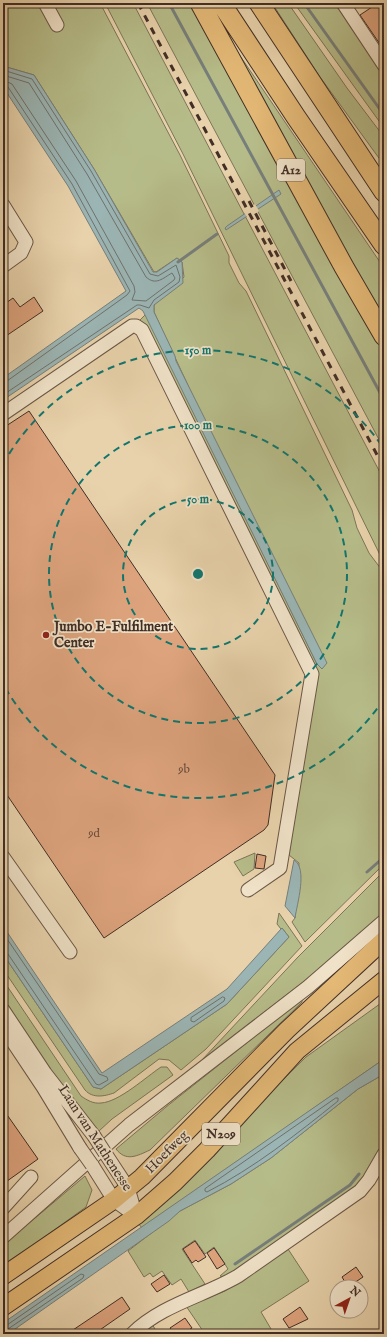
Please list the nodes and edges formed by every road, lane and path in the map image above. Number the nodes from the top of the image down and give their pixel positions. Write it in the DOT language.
graph roads {
  1 [pos="45,3"];
  2 [pos="200,3"];
  3 [pos="221,3"];
  4 [pos="259,3"];
  5 [pos="343,3"];
  6 [pos="57,25"];
  7 [pos="384,65"];
  8 [pos="384,192"];
  9 [pos="5,213"];
  10 [pos="384,245"];
  11 [pos="3,266"];
  12 [pos="384,336"];
  13 [pos="3,414"];
  14 [pos="3,858"];
  15 [pos="248,890"];
  16 [pos="384,921"];
  17 [pos="384,940"];
  18 [pos="70,952"];
  19 [pos="384,980"];
  20 [pos="3,1010"];
  21 [pos="3,1027"];
  22 [pos="384,1154"];
  23 [pos="32,1177"];
  24 [pos="128,1188"];
  25 [pos="114,1200"];
  26 [pos="3,1208"];
  27 [pos="136,1216"];
  28 [pos="3,1237"];
  29 [pos="3,1276"];
  30 [pos="3,1307"];
  31 [pos="132,1334"];
  1 -- 6 [label="street"];
  2 -- 12 [label="highway, A12"];
  3 -- 10 [label="highway, A12"];
  4 -- 8 [label="highway"];
  5 -- 7 [label="street"];
  9 -- 11 [label="street"];
  13 -- 15 [label="street"];
  14 -- 18 [label="street"];
  16 -- 28 [label="street"];
  17 -- 24 [label="main road, Hoefweg / N209"];
  19 -- 27 [label="main road, Hoefweg / N209"];
  20 -- 24 [label="street, Laan van Mathenesse, bridge"];
  21 -- 25 [label="street, Laan van Mathenesse, bridge"];
  22 -- 31 [label="street"];
  23 -- 26 [label="street"];
  24 -- 25 [label="main road, Hoefweg / N209"];
  24 -- 27 [label="street, Laan van Mathenesse"];
  25 -- 27 [label="street, Laan van Mathenesse"];
  25 -- 29 [label="main road, Hoefweg / N209"];
  27 -- 30 [label="main road, Hoefweg / N209"];
}
